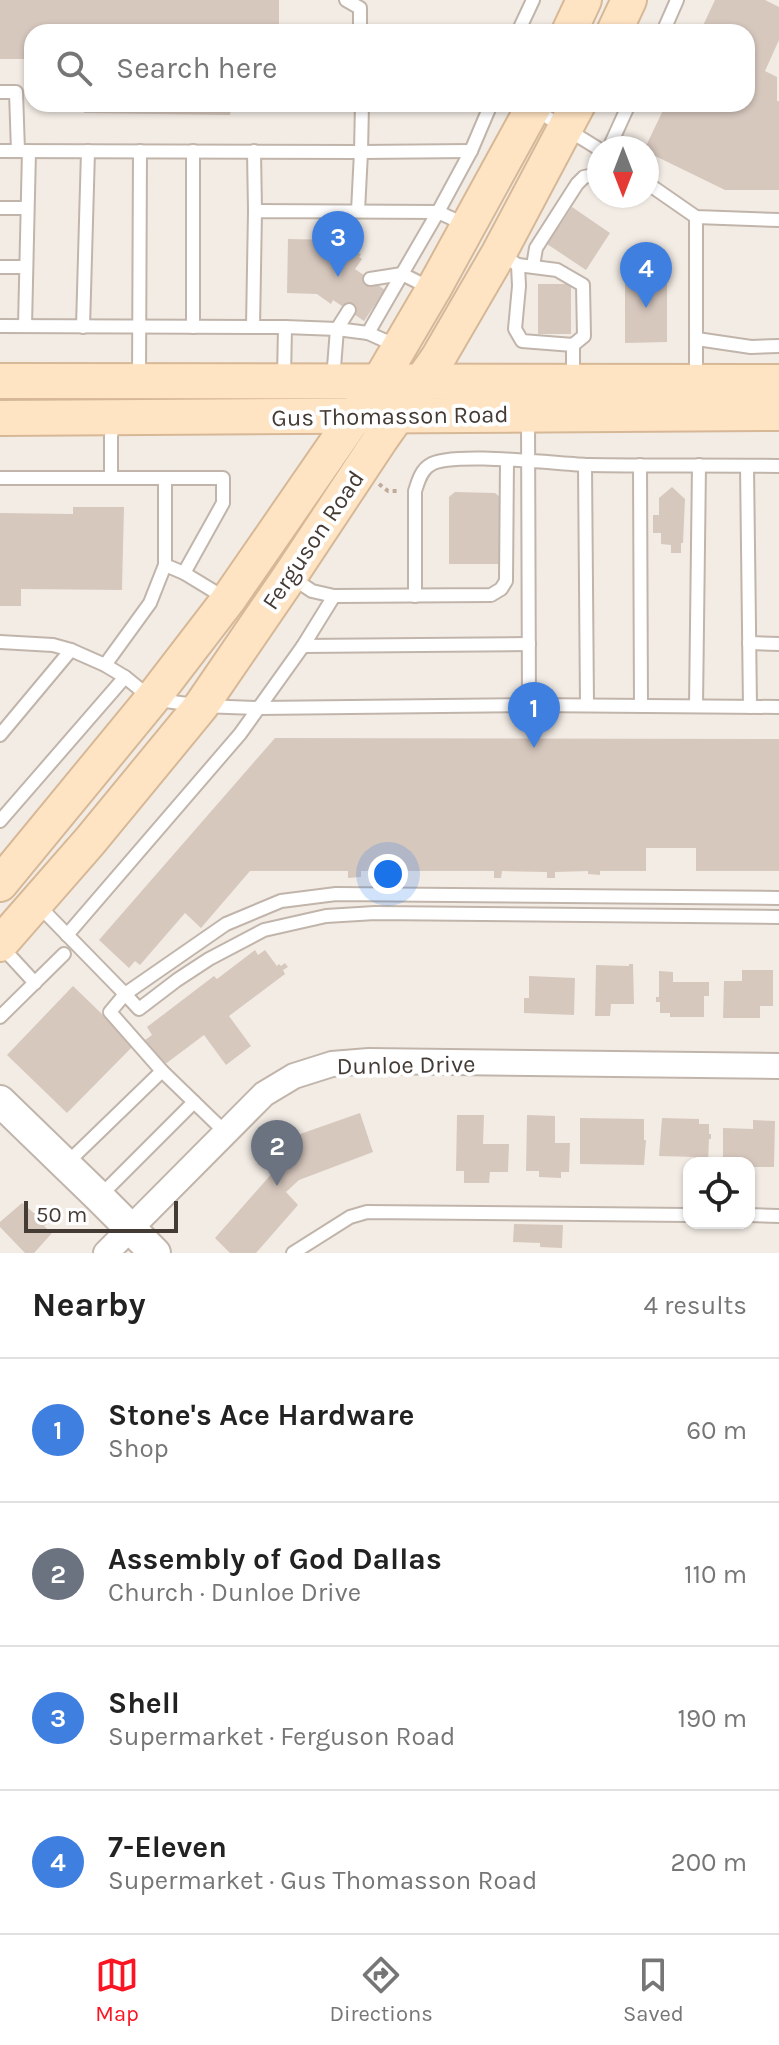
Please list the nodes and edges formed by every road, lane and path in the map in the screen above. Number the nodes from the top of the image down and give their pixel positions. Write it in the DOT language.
graph roads {
  1 [pos="346,0"];
  2 [pos="533,0"];
  3 [pos="584,0"];
  4 [pos="629,0"];
  5 [pos="677,0"];
  6 [pos="360,24"];
  7 [pos="522,24"];
  8 [pos="573,24"];
  9 [pos="618,24"];
  10 [pos="666,24"];
  11 [pos="0,92"];
  12 [pos="362,112"];
  13 [pos="488,112"];
  14 [pos="525,112"];
  15 [pos="625,112"];
  16 [pos="572,116"];
  17 [pos="588,136"];
  18 [pos="614,136"];
  19 [pos="0,151"];
  20 [pos="24,151"];
  21 [pos="88,151"];
  22 [pos="140,151"];
  23 [pos="193,151"];
  24 [pos="254,151"];
  25 [pos="471,151"];
  26 [pos="361,152"];
  27 [pos="587,176"];
  28 [pos="659,191"];
  29 [pos="0,208"];
  30 [pos="27,208"];
  31 [pos="255,211"];
  32 [pos="358,211"];
  33 [pos="696,217"];
  34 [pos="453,219"];
  35 [pos="779,220"];
  36 [pos="508,259"];
  37 [pos="533,266"];
  38 [pos="0,267"];
  39 [pos="26,267"];
  40 [pos="402,274"];
  41 [pos="370,279"];
  42 [pos="433,290"];
  43 [pos="349,310"];
  44 [pos="0,326"];
  45 [pos="25,326"];
  46 [pos="83,327"];
  47 [pos="139,327"];
  48 [pos="193,327"];
  49 [pos="253,327"];
  50 [pos="285,327"];
  51 [pos="337,329"];
  52 [pos="368,333"];
  53 [pos="697,339"];
  54 [pos="573,345"];
  55 [pos="779,346"];
  56 [pos="400,347"];
  57 [pos="0,381"];
  58 [pos="139,381"];
  59 [pos="284,381"];
  60 [pos="333,381"];
  61 [pos="379,382"];
  62 [pos="422,382"];
  63 [pos="696,382"];
  64 [pos="779,382"];
  65 [pos="574,383"];
  66 [pos="779,413"];
  67 [pos="528,414"];
  68 [pos="400,415"];
  69 [pos="355,416"];
  70 [pos="0,418"];
  71 [pos="115,418"];
  72 [pos="507,460"];
  73 [pos="529,461"];
  74 [pos="585,465"];
  75 [pos="640,465"];
  76 [pos="699,465"];
  77 [pos="747,466"];
  78 [pos="779,466"];
  79 [pos="0,478"];
  80 [pos="111,478"];
  81 [pos="165,478"];
  82 [pos="377,483"];
  83 [pos="415,491"];
  84 [pos="165,565"];
  85 [pos="184,573"];
  86 [pos="290,576"];
  87 [pos="334,596"];
  88 [pos="415,596"];
  89 [pos="228,600"];
  90 [pos="0,642"];
  91 [pos="749,643"];
  92 [pos="529,644"];
  93 [pos="779,644"];
  94 [pos="303,646"];
  95 [pos="71,650"];
  96 [pos="105,665"];
  97 [pos="125,677"];
  98 [pos="152,699"];
  99 [pos="529,705"];
  100 [pos="587,705"];
  101 [pos="201,706"];
  102 [pos="641,706"];
  103 [pos="696,706"];
  104 [pos="750,707"];
  105 [pos="779,707"];
  106 [pos="259,708"];
  107 [pos="0,735"];
  108 [pos="0,821"];
  109 [pos="1,880"];
  110 [pos="779,898"];
  111 [pos="37,904"];
  112 [pos="779,917"];
  113 [pos="67,935"];
  114 [pos="0,945"];
  115 [pos="64,954"];
  116 [pos="35,983"];
  117 [pos="125,994"];
  118 [pos="0,1017"];
  119 [pos="779,1066"];
  120 [pos="162,1071"];
  121 [pos="0,1101"];
  122 [pos="194,1102"];
  123 [pos="225,1132"];
  124 [pos="66,1165"];
  125 [pos="99,1197"];
  126 [pos="683,1215"];
  127 [pos="755,1215"];
  128 [pos="779,1216"];
  129 [pos="131,1229"];
  130 [pos="106,1253"];
  131 [pos="155,1253"];
  132 [pos="293,1253"];
  1 -- 6 [label="lane"];
  2 -- 7 [label="lane"];
  3 -- 8 [label="main road"];
  4 -- 9 [label="main road"];
  5 -- 10 [label="lane"];
  11 -- 20 [label="lane"];
  12 -- 26 [label="lane"];
  13 -- 25 [label="lane"];
  14 -- 34 [label="main road, Ferguson Road"];
  15 -- 18 [label="lane"];
  16 -- 17 [label="lane"];
  16 -- 36 [label="main road, Ferguson Road"];
  19 -- 20 [label="lane"];
  20 -- 21 [label="lane"];
  20 -- 30 [label="lane"];
  21 -- 22 [label="lane"];
  21 -- 46 [label="lane"];
  22 -- 23 [label="lane"];
  22 -- 47 [label="lane"];
  23 -- 24 [label="lane"];
  23 -- 48 [label="lane"];
  24 -- 26 [label="lane"];
  24 -- 31 [label="lane"];
  25 -- 26 [label="lane"];
  25 -- 34 [label="lane"];
  26 -- 32 [label="lane"];
  27 -- 37 [label="lane"];
  28 -- 33 [label="lane"];
  29 -- 30 [label="lane"];
  30 -- 39 [label="lane"];
  31 -- 32 [label="lane"];
  31 -- 49 [label="lane"];
  32 -- 34 [label="lane"];
  33 -- 35 [label="lane"];
  33 -- 53 [label="lane"];
  34 -- 40 [label="lane"];
  34 -- 42 [label="main road, Ferguson Road"];
  36 -- 37 [label="lane"];
  36 -- 54 [label="lane"];
  36 -- 62 [label="main road, Ferguson Road"];
  37 -- 54 [label="lane"];
  38 -- 39 [label="lane"];
  39 -- 45 [label="lane"];
  40 -- 41 [label="lane"];
  40 -- 42 [label="lane"];
  40 -- 52 [label="lane"];
  42 -- 56 [label="main road, Ferguson Road"];
  43 -- 51 [label="lane"];
  44 -- 45 [label="lane"];
  45 -- 46 [label="lane"];
  46 -- 47 [label="lane"];
  47 -- 48 [label="lane"];
  47 -- 58 [label="lane"];
  48 -- 49 [label="lane"];
  49 -- 50 [label="lane"];
  50 -- 51 [label="lane"];
  50 -- 59 [label="lane"];
  51 -- 52 [label="lane"];
  51 -- 60 [label="lane"];
  52 -- 56 [label="lane"];
  53 -- 55 [label="lane"];
  53 -- 63 [label="lane"];
  54 -- 65 [label="lane"];
  56 -- 61 [label="main road, Ferguson Road"];
  57 -- 58 [label="main road, Gus Thomasson Road"];
  58 -- 59 [label="main road, Gus Thomasson Road"];
  58 -- 71 [label="main road"];
  59 -- 60 [label="main road, Gus Thomasson Road"];
  60 -- 61 [label="main road, Gus Thomasson Road"];
  61 -- 62 [label="main road, Gus Thomasson Road"];
  61 -- 69 [label="main road, Ferguson Road"];
  62 -- 65 [label="main road, Gus Thomasson Road"];
  62 -- 68 [label="main road, Ferguson Road"];
  63 -- 64 [label="main road, Gus Thomasson Road"];
  63 -- 65 [label="main road, Gus Thomasson Road"];
  66 -- 67 [label="main road, Gus Thomasson Road"];
  67 -- 68 [label="main road, Gus Thomasson Road"];
  67 -- 73 [label="lane"];
  68 -- 69 [label="main road, Gus Thomasson Road"];
  68 -- 86 [label="main road, Ferguson Road"];
  69 -- 71 [label="main road, Gus Thomasson Road"];
  69 -- 89 [label="main road, Ferguson Road"];
  70 -- 71 [label="main road, Gus Thomasson Road"];
  71 -- 80 [label="lane"];
  72 -- 73 [label="lane"];
  72 -- 83 [label="lane"];
  72 -- 88 [label="lane"];
  73 -- 74 [label="lane"];
  73 -- 92 [label="lane"];
  74 -- 75 [label="lane"];
  74 -- 100 [label="lane"];
  75 -- 76 [label="lane"];
  75 -- 102 [label="lane"];
  76 -- 77 [label="lane"];
  76 -- 103 [label="lane"];
  77 -- 78 [label="lane"];
  77 -- 91 [label="lane"];
  79 -- 80 [label="lane"];
  80 -- 81 [label="lane"];
  81 -- 84 [label="lane"];
  81 -- 85 [label="lane"];
  82 -- 83 [label="path"];
  83 -- 88 [label="lane"];
  84 -- 85 [label="lane"];
  84 -- 96 [label="lane"];
  85 -- 89 [label="lane"];
  86 -- 87 [label="lane"];
  86 -- 101 [label="main road, Ferguson Road"];
  87 -- 88 [label="lane"];
  87 -- 94 [label="lane"];
  89 -- 98 [label="main road, Ferguson Road"];
  90 -- 95 [label="lane"];
  91 -- 93 [label="lane"];
  91 -- 104 [label="lane"];
  92 -- 94 [label="lane"];
  92 -- 99 [label="lane"];
  94 -- 106 [label="lane"];
  95 -- 96 [label="lane"];
  95 -- 107 [label="lane"];
  96 -- 97 [label="lane"];
  97 -- 98 [label="lane"];
  97 -- 108 [label="lane"];
  98 -- 101 [label="lane"];
  98 -- 109 [label="main road, Ferguson Road"];
  99 -- 100 [label="lane"];
  99 -- 106 [label="lane"];
  100 -- 102 [label="lane"];
  101 -- 106 [label="lane"];
  101 -- 111 [label="main road, Ferguson Road"];
  102 -- 103 [label="lane"];
  103 -- 104 [label="lane"];
  104 -- 105 [label="lane"];
  106 -- 113 [label="lane"];
  110 -- 117 [label="lane"];
  111 -- 113 [label="lane"];
  111 -- 114 [label="main road, Ferguson Road"];
  112 -- 117 [label="lane"];
  113 -- 117 [label="lane"];
  114 -- 116 [label="lane"];
  115 -- 116 [label="lane"];
  116 -- 118 [label="lane"];
  117 -- 120 [label="lane"];
  119 -- 123 [label="street, Dunloe Drive"];
  120 -- 122 [label="lane"];
  120 -- 124 [label="lane"];
  121 -- 124 [label="street"];
  122 -- 123 [label="lane"];
  122 -- 125 [label="lane"];
  123 -- 129 [label="street, Dunloe Drive"];
  124 -- 125 [label="street"];
  125 -- 129 [label="street"];
  126 -- 132 [label="lane"];
  127 -- 128 [label="lane"];
  129 -- 130 [label="street, Dunloe Drive"];
  129 -- 131 [label="street"];
}
